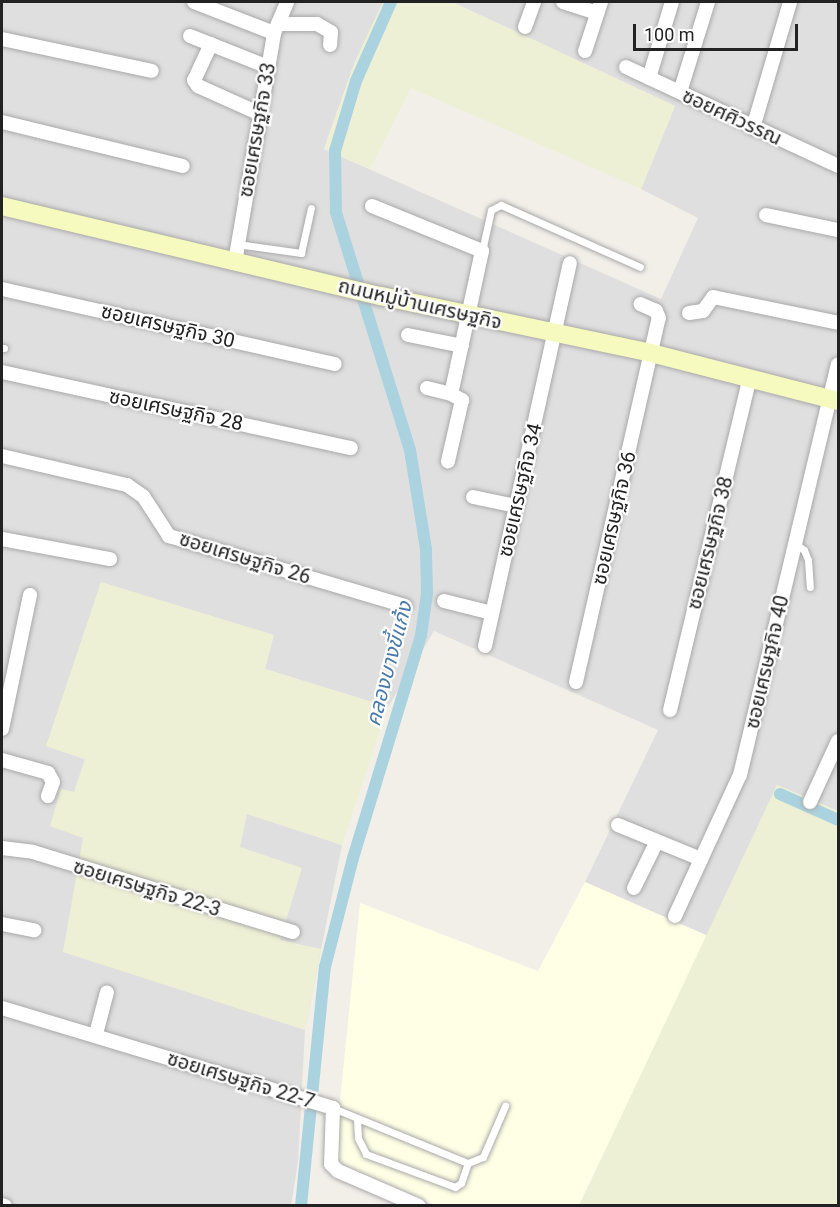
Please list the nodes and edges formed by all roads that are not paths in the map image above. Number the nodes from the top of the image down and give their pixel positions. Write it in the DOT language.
graph roads {
  1 [pos="194,2"];
  2 [pos="287,2"];
  3 [pos="534,2"];
  4 [pos="563,2"];
  5 [pos="672,2"];
  6 [pos="708,2"];
  7 [pos="790,2"];
  8 [pos="599,7"];
  9 [pos="525,27"];
  10 [pos="276,28"];
  11 [pos="190,36"];
  12 [pos="2,39"];
  13 [pos="211,44"];
  14 [pos="330,45"];
  15 [pos="585,51"];
  16 [pos="268,67"];
  17 [pos="626,67"];
  18 [pos="152,71"];
  19 [pos="649,78"];
  20 [pos="680,92"];
  21 [pos="260,114"];
  22 [pos="2,122"];
  23 [pos="753,128"];
  24 [pos="183,166"];
  25 [pos="838,166"];
  26 [pos="2,206"];
  27 [pos="372,206"];
  28 [pos="311,208"];
  29 [pos="766,215"];
  30 [pos="838,230"];
  31 [pos="482,252"];
  32 [pos="236,253"];
  33 [pos="570,263"];
  34 [pos="640,267"];
  35 [pos="2,289"];
  36 [pos="640,304"];
  37 [pos="689,313"];
  38 [pos="468,315"];
  39 [pos="838,323"];
  40 [pos="557,334"];
  41 [pos="408,335"];
  42 [pos="462,346"];
  43 [pos="651,353"];
  44 [pos="335,364"];
  45 [pos="838,365"];
  46 [pos="2,372"];
  47 [pos="750,377"];
  48 [pos="427,388"];
  49 [pos="451,394"];
  50 [pos="834,399"];
  51 [pos="351,448"];
  52 [pos="2,456"];
  53 [pos="448,461"];
  54 [pos="473,497"];
  55 [pos="516,506"];
  56 [pos="2,539"];
  57 [pos="795,544"];
  58 [pos="110,559"];
  59 [pos="810,587"];
  60 [pos="30,595"];
  61 [pos="444,601"];
  62 [pos="405,606"];
  63 [pos="492,613"];
  64 [pos="485,646"];
  65 [pos="576,682"];
  66 [pos="670,710"];
  67 [pos="2,729"];
  68 [pos="838,741"];
  69 [pos="2,760"];
  70 [pos="48,796"];
  71 [pos="810,802"];
  72 [pos="618,825"];
  73 [pos="657,841"];
  74 [pos="2,848"];
  75 [pos="701,859"];
  76 [pos="634,888"];
  77 [pos="675,916"];
  78 [pos="2,924"];
  79 [pos="34,930"];
  80 [pos="293,932"];
  81 [pos="107,992"];
  82 [pos="2,1008"];
  83 [pos="96,1034"];
  84 [pos="505,1106"];
  85 [pos="330,1107"];
  86 [pos="357,1119"];
  87 [pos="468,1163"];
  88 [pos="419,1206"];
  1 -- 10 [label="street"];
  2 -- 10 [label="street, ซอยเศรษฐกิจ 33"];
  3 -- 9 [label="street"];
  4 -- 8 [label="street"];
  5 -- 19 [label="street"];
  6 -- 20 [label="street"];
  7 -- 23 [label="street"];
  8 -- 15 [label="street"];
  10 -- 14 [label="street"];
  10 -- 16 [label="street, ซอยเศรษฐกิจ 33"];
  11 -- 13 [label="street"];
  12 -- 18 [label="street"];
  13 -- 16 [label="street"];
  13 -- 21 [label="street"];
  16 -- 21 [label="street, ซอยเศรษฐกิจ 33"];
  17 -- 19 [label="street, ซอยศศิวรรณ"];
  19 -- 20 [label="street, ซอยศศิวรรณ"];
  20 -- 23 [label="street, ซอยศศิวรรณ"];
  21 -- 32 [label="street, ซอยเศรษฐกิจ 33"];
  22 -- 24 [label="street"];
  23 -- 25 [label="street, ซอยศศิวรรณ"];
  26 -- 32 [label="street, ถนนหมู่บ้านเศรษฐกิจ"];
  27 -- 31 [label="street"];
  28 -- 32 [label="lane"];
  29 -- 30 [label="street"];
  31 -- 34 [label="lane"];
  31 -- 38 [label="street"];
  32 -- 38 [label="street, ถนนหมู่บ้านเศรษฐกิจ"];
  33 -- 40 [label="street, ซอยเศรษฐกิจ 34"];
  35 -- 44 [label="street, ซอยเศรษฐกิจ 30"];
  36 -- 43 [label="street, ซอยเศรษฐกิจ 36"];
  37 -- 39 [label="street"];
  38 -- 40 [label="street, ถนนหมู่บ้านเศรษฐกิจ"];
  38 -- 42 [label="street"];
  40 -- 43 [label="street, ถนนหมู่บ้านเศรษฐกิจ"];
  40 -- 55 [label="street, ซอยเศรษฐกิจ 34"];
  41 -- 42 [label="street"];
  42 -- 49 [label="street"];
  43 -- 47 [label="street, ถนนหมู่บ้านเศรษฐกิจ"];
  43 -- 65 [label="street, ซอยเศรษฐกิจ 36"];
  45 -- 50 [label="street, ซอยเศรษฐกิจ 40"];
  46 -- 51 [label="street, ซอยเศรษฐกิจ 28"];
  47 -- 50 [label="street, ถนนหมู่บ้านเศรษฐกิจ"];
  47 -- 66 [label="street, ซอยเศรษฐกิจ 38"];
  48 -- 49 [label="street"];
  49 -- 53 [label="street"];
  50 -- 57 [label="street, ซอยเศรษฐกิจ 40"];
  52 -- 62 [label="street, ซอยเศรษฐกิจ 26"];
  54 -- 55 [label="street"];
  55 -- 63 [label="street, ซอยเศรษฐกิจ 34"];
  56 -- 58 [label="street"];
  57 -- 59 [label="lane"];
  57 -- 75 [label="street, ซอยเศรษฐกิจ 40"];
  60 -- 67 [label="street"];
  61 -- 63 [label="street"];
  63 -- 64 [label="street, ซอยเศรษฐกิจ 34"];
  68 -- 71 [label="street"];
  69 -- 70 [label="street"];
  72 -- 73 [label="street"];
  73 -- 75 [label="street"];
  73 -- 76 [label="street"];
  74 -- 80 [label="street, ซอยเศรษฐกิจ 22-3"];
  75 -- 77 [label="street, ซอยเศรษฐกิจ 40"];
  78 -- 79 [label="street"];
  81 -- 83 [label="street"];
  82 -- 83 [label="street, ซอยเศรษฐกิจ 22-7"];
  83 -- 85 [label="street, ซอยเศรษฐกิจ 22-7"];
  84 -- 87 [label="lane"];
  85 -- 86 [label="lane"];
  85 -- 88 [label="street, ซอยเศรษฐกิจ 22-7"];
  86 -- 87 [label="lane"];
  86 -- 87 [label="lane"];
}
